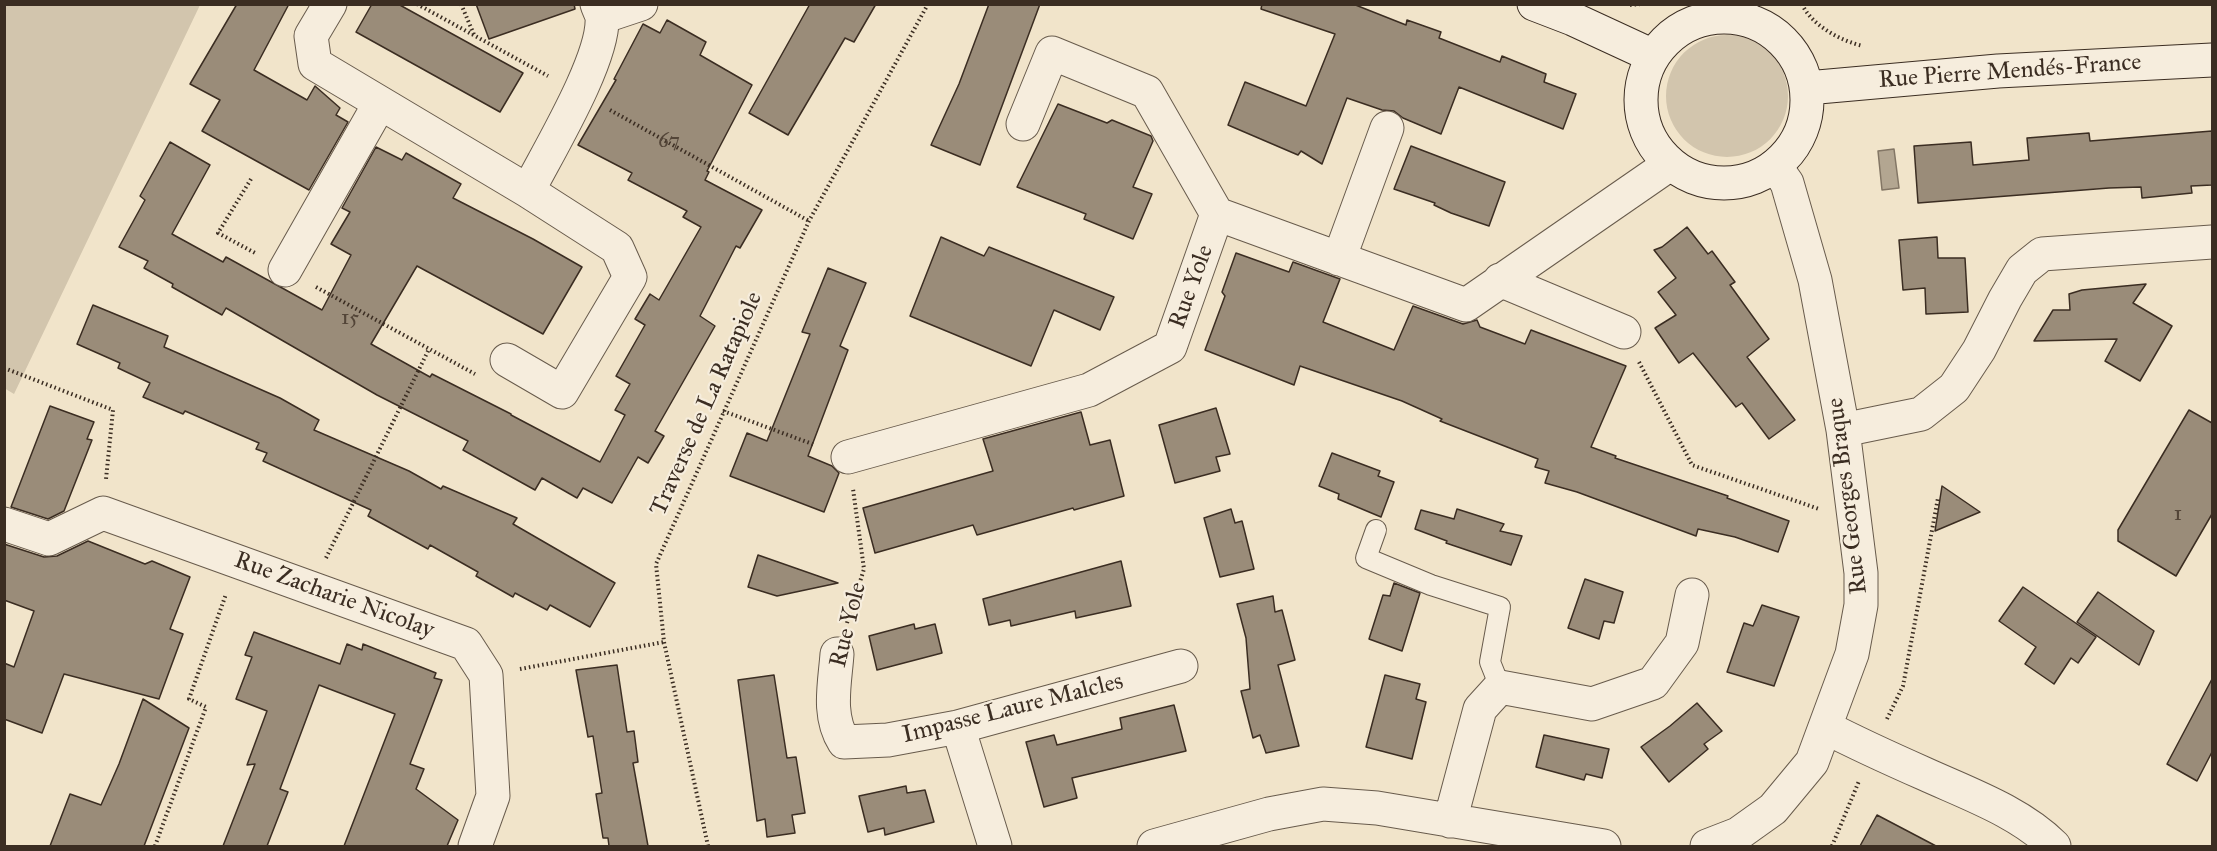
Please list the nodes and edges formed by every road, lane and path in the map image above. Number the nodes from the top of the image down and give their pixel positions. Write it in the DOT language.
graph roads {
  1 [pos="330,4"];
  2 [pos="417,4"];
  3 [pos="461,4"];
  4 [pos="641,4"];
  5 [pos="928,4"];
  6 [pos="1534,4"];
  7 [pos="1629,4"];
  8 [pos="1641,4"];
  9 [pos="599,11"];
  10 [pos="1741,11"];
  11 [pos="475,37"];
  12 [pos="1653,56"];
  13 [pos="2212,60"];
  14 [pos="1807,88"];
  15 [pos="578,93"];
  16 [pos="381,103"];
  17 [pos="1023,124"];
  18 [pos="1387,128"];
  19 [pos="1670,164"];
  20 [pos="1774,166"];
  21 [pos="250,179"];
  22 [pos="528,191"];
  23 [pos="1217,214"];
  24 [pos="808,221"];
  25 [pos="2212,242"];
  26 [pos="1340,259"];
  27 [pos="285,270"];
  28 [pos="1500,280"];
  29 [pos="1624,332"];
  30 [pos="429,349"];
  31 [pos="507,360"];
  32 [pos="4,368"];
  33 [pos="723,411"];
  34 [pos="1843,429"];
  35 [pos="848,457"];
  36 [pos="1938,498"];
  37 [pos="103,513"];
  38 [pos="1855,522"];
  39 [pos="4,524"];
  40 [pos="1377,530"];
  41 [pos="238,562"];
  42 [pos="311,588"];
  43 [pos="1692,595"];
  44 [pos="664,642"];
  45 [pos="837,654"];
  46 [pos="1181,666"];
  47 [pos="486,675"];
  48 [pos="1500,687"];
  49 [pos="958,727"];
  50 [pos="1825,727"];
  51 [pos="844,742"];
  52 [pos="1872,751"];
  53 [pos="1450,821"];
  54 [pos="155,846"];
  55 [pos="476,846"];
  56 [pos="708,846"];
  57 [pos="995,846"];
  58 [pos="1154,846"];
  59 [pos="1604,846"];
  60 [pos="1707,846"];
  61 [pos="1832,846"];
  62 [pos="2054,846"];
  1 -- 16 [label="street"];
  2 -- 11 [label="path"];
  3 -- 11 [label="path"];
  4 -- 9 [label="street"];
  5 -- 24 [label="path, Traverse de La Ratapiole"];
  6 -- 12 [label="street"];
  7 -- 8 [label="path"];
  9 -- 15 [label="street"];
  10 -- 12 [label="street"];
  10 -- 14 [label="street"];
  11 -- 15 [label="path"];
  12 -- 19 [label="street"];
  13 -- 14 [label="street, Rue Pierre Mendés-France"];
  14 -- 20 [label="street"];
  15 -- 22 [label="street"];
  15 -- 24 [label="path"];
  16 -- 22 [label="street"];
  16 -- 27 [label="street"];
  17 -- 23 [label="street"];
  18 -- 26 [label="street"];
  19 -- 20 [label="street"];
  19 -- 28 [label="street, Rue Yole"];
  20 -- 34 [label="street, Rue Georges Braque"];
  21 -- 27 [label="path"];
  22 -- 31 [label="street"];
  23 -- 26 [label="street, Rue Yole"];
  23 -- 35 [label="street, Rue Yole"];
  24 -- 33 [label="path, Traverse de La Ratapiole"];
  25 -- 34 [label="street"];
  26 -- 28 [label="street, Rue Yole"];
  27 -- 30 [label="path"];
  28 -- 29 [label="street"];
  29 -- 38 [label="path"];
  30 -- 31 [label="path"];
  30 -- 42 [label="path"];
  32 -- 37 [label="path"];
  33 -- 35 [label="path"];
  33 -- 44 [label="path, Traverse de La Ratapiole"];
  34 -- 38 [label="street, Rue Georges Braque"];
  35 -- 45 [label="path, Rue Yole"];
  36 -- 52 [label="path"];
  37 -- 39 [label="street"];
  37 -- 41 [label="street, Rue Zacharie Nicolay"];
  38 -- 50 [label="street, Rue Georges Braque"];
  40 -- 48 [label="lane"];
  41 -- 42 [label="street, Rue Zacharie Nicolay"];
  41 -- 54 [label="path"];
  42 -- 47 [label="street, Rue Zacharie Nicolay"];
  43 -- 48 [label="street"];
  44 -- 47 [label="path"];
  44 -- 56 [label="path, Traverse de La Ratapiole"];
  45 -- 51 [label="street, Rue Yole"];
  46 -- 49 [label="street, Impasse Laure Malcles"];
  47 -- 55 [label="street, Rue Zacharie Nicolay"];
  48 -- 53 [label="street"];
  49 -- 51 [label="street, Impasse Laure Malcles"];
  49 -- 57 [label="street"];
  50 -- 52 [label="street"];
  50 -- 60 [label="street, Rue Georges Braque"];
  52 -- 61 [label="path"];
  52 -- 62 [label="street"];
  53 -- 58 [label="street"];
  53 -- 59 [label="street"];
}
